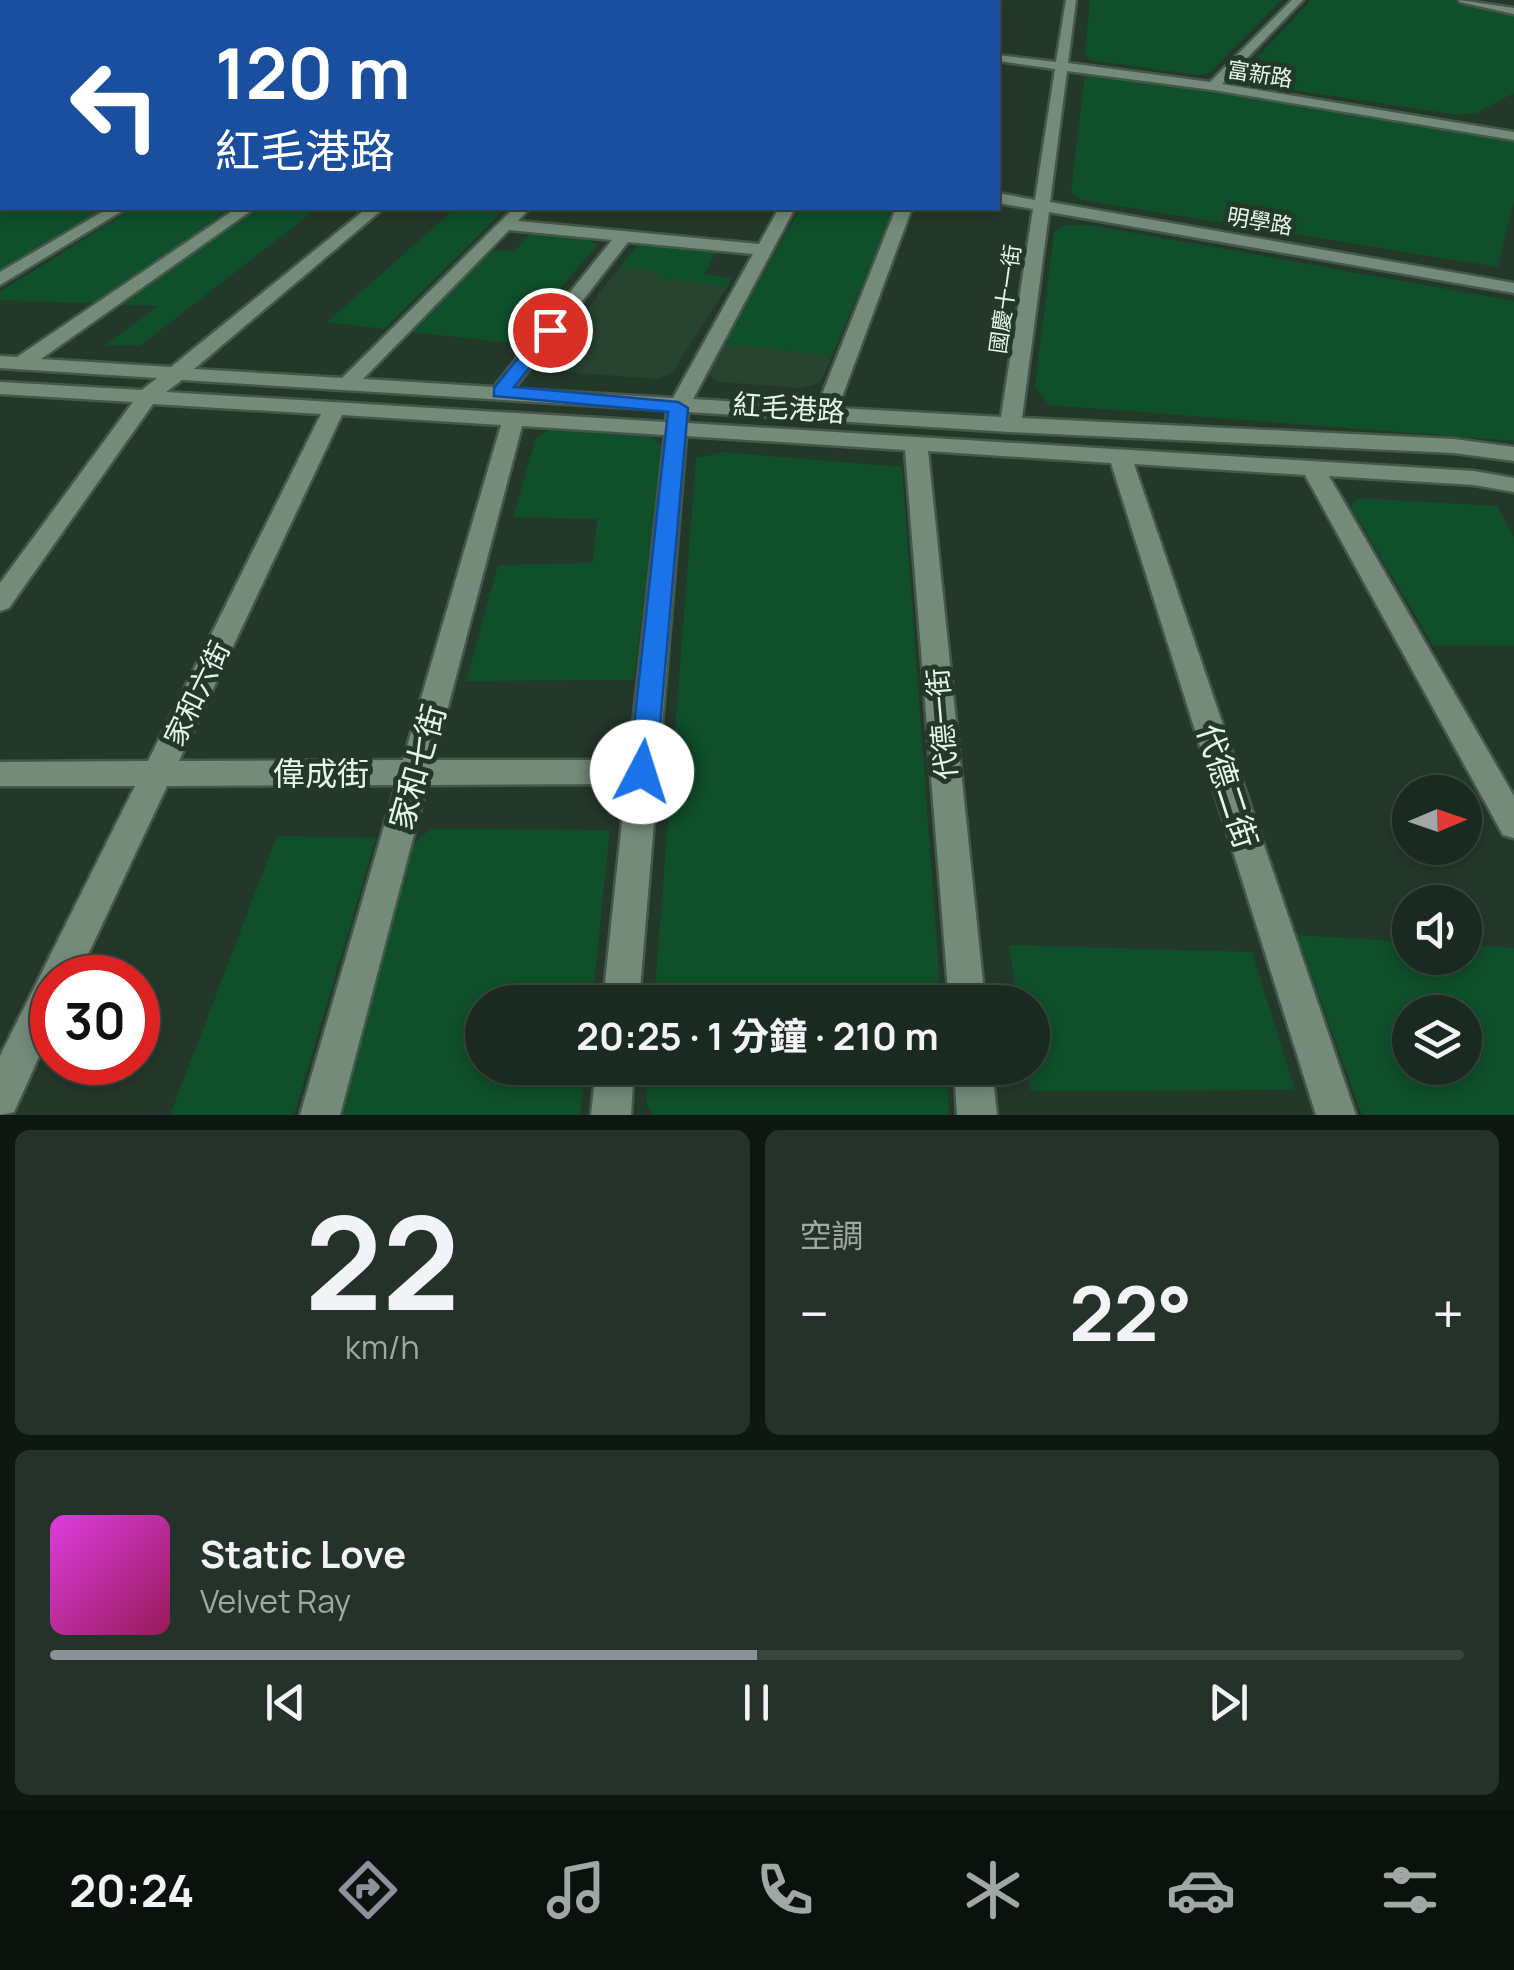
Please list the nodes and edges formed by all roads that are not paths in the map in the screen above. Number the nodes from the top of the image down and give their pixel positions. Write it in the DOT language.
graph roads {
  1 [pos="1070,0"];
  2 [pos="1298,0"];
  3 [pos="1464,0"];
  4 [pos="1486,0"];
  5 [pos="1514,8"];
  6 [pos="1000,58"];
  7 [pos="1061,64"];
  8 [pos="1212,86"];
  9 [pos="1499,122"];
  10 [pos="1484,131"];
  11 [pos="1514,136"];
  12 [pos="1000,198"];
  13 [pos="1041,206"];
  14 [pos="117,210"];
  15 [pos="244,210"];
  16 [pos="374,210"];
  17 [pos="520,210"];
  18 [pos="785,210"];
  19 [pos="903,210"];
  20 [pos="505,225"];
  21 [pos="624,236"];
  22 [pos="764,250"];
  23 [pos="0,280"];
  24 [pos="1514,288"];
  25 [pos="0,362"];
  26 [pos="22,363"];
  27 [pos="174,372"];
  28 [pos="349,382"];
  29 [pos="0,388"];
  30 [pos="147,397"];
  31 [pos="507,406"];
  32 [pos="334,409"];
  33 [pos="824,416"];
  34 [pos="676,418"];
  35 [pos="1010,426"];
  36 [pos="916,444"];
  37 [pos="1514,454"];
  38 [pos="1120,457"];
  39 [pos="1313,468"];
  40 [pos="1514,485"];
  41 [pos="0,602"];
  42 [pos="642,772"];
  43 [pos="415,773"];
  44 [pos="0,774"];
  45 [pos="157,774"];
  46 [pos="1514,825"];
  47 [pos="69,955"];
  48 [pos="623,985"];
  49 [pos="965,985"];
  50 [pos="30,1035"];
  51 [pos="614,1085"];
  52 [pos="974,1085"];
  53 [pos="0,1098"];
  54 [pos="320,1115"];
  55 [pos="611,1115"];
  56 [pos="977,1115"];
  57 [pos="1336,1115"];
  1 -- 7 [label="street, 國慶十一街"];
  2 -- 8 [label="street"];
  3 -- 5 [label="street"];
  4 -- 5 [label="street"];
  6 -- 7 [label="street, 富新路"];
  7 -- 8 [label="street, 富新路"];
  7 -- 13 [label="street, 國慶十一街"];
  8 -- 10 [label="street, 富新路"];
  9 -- 10 [label="street"];
  10 -- 11 [label="street, 富新路"];
  12 -- 13 [label="street, 明學路"];
  13 -- 24 [label="street, 明學路"];
  13 -- 35 [label="street, 國慶十一街"];
  14 -- 23 [label="street"];
  15 -- 26 [label="street"];
  16 -- 27 [label="street"];
  17 -- 20 [label="street"];
  18 -- 22 [label="street"];
  19 -- 33 [label="street"];
  20 -- 21 [label="street"];
  20 -- 28 [label="street"];
  21 -- 22 [label="street"];
  21 -- 31 [label="street"];
  22 -- 34 [label="street"];
  25 -- 26 [label="street, 紅毛港路"];
  26 -- 27 [label="street, 紅毛港路"];
  27 -- 28 [label="street, 紅毛港路"];
  27 -- 30 [label="street"];
  28 -- 31 [label="street, 紅毛港路"];
  29 -- 30 [label="street, 紅毛港路"];
  30 -- 32 [label="street, 紅毛港路"];
  30 -- 41 [label="street"];
  31 -- 32 [label="street, 紅毛港路"];
  31 -- 34 [label="street, 紅毛港路"];
  31 -- 43 [label="street, 家和七街"];
  32 -- 45 [label="street, 家和六街"];
  33 -- 34 [label="street, 紅毛港路"];
  33 -- 35 [label="street, 紅毛港路"];
  34 -- 36 [label="street, 紅毛港路"];
  34 -- 42 [label="street"];
  35 -- 37 [label="street, 紅毛港路"];
  36 -- 38 [label="street, 紅毛港路"];
  36 -- 49 [label="street, 代德一街"];
  38 -- 39 [label="street, 紅毛港路"];
  38 -- 57 [label="street, 代德二街"];
  39 -- 40 [label="street, 紅毛港路"];
  39 -- 46 [label="street"];
  42 -- 43 [label="street, 偉成街"];
  42 -- 48 [label="street"];
  43 -- 45 [label="street, 偉成街"];
  43 -- 54 [label="street, 家和七街"];
  44 -- 45 [label="street, 偉成街"];
  45 -- 47 [label="street, 家和六街"];
  50 -- 53 [label="street"];
  51 -- 55 [label="street"];
  52 -- 56 [label="street"];
}
